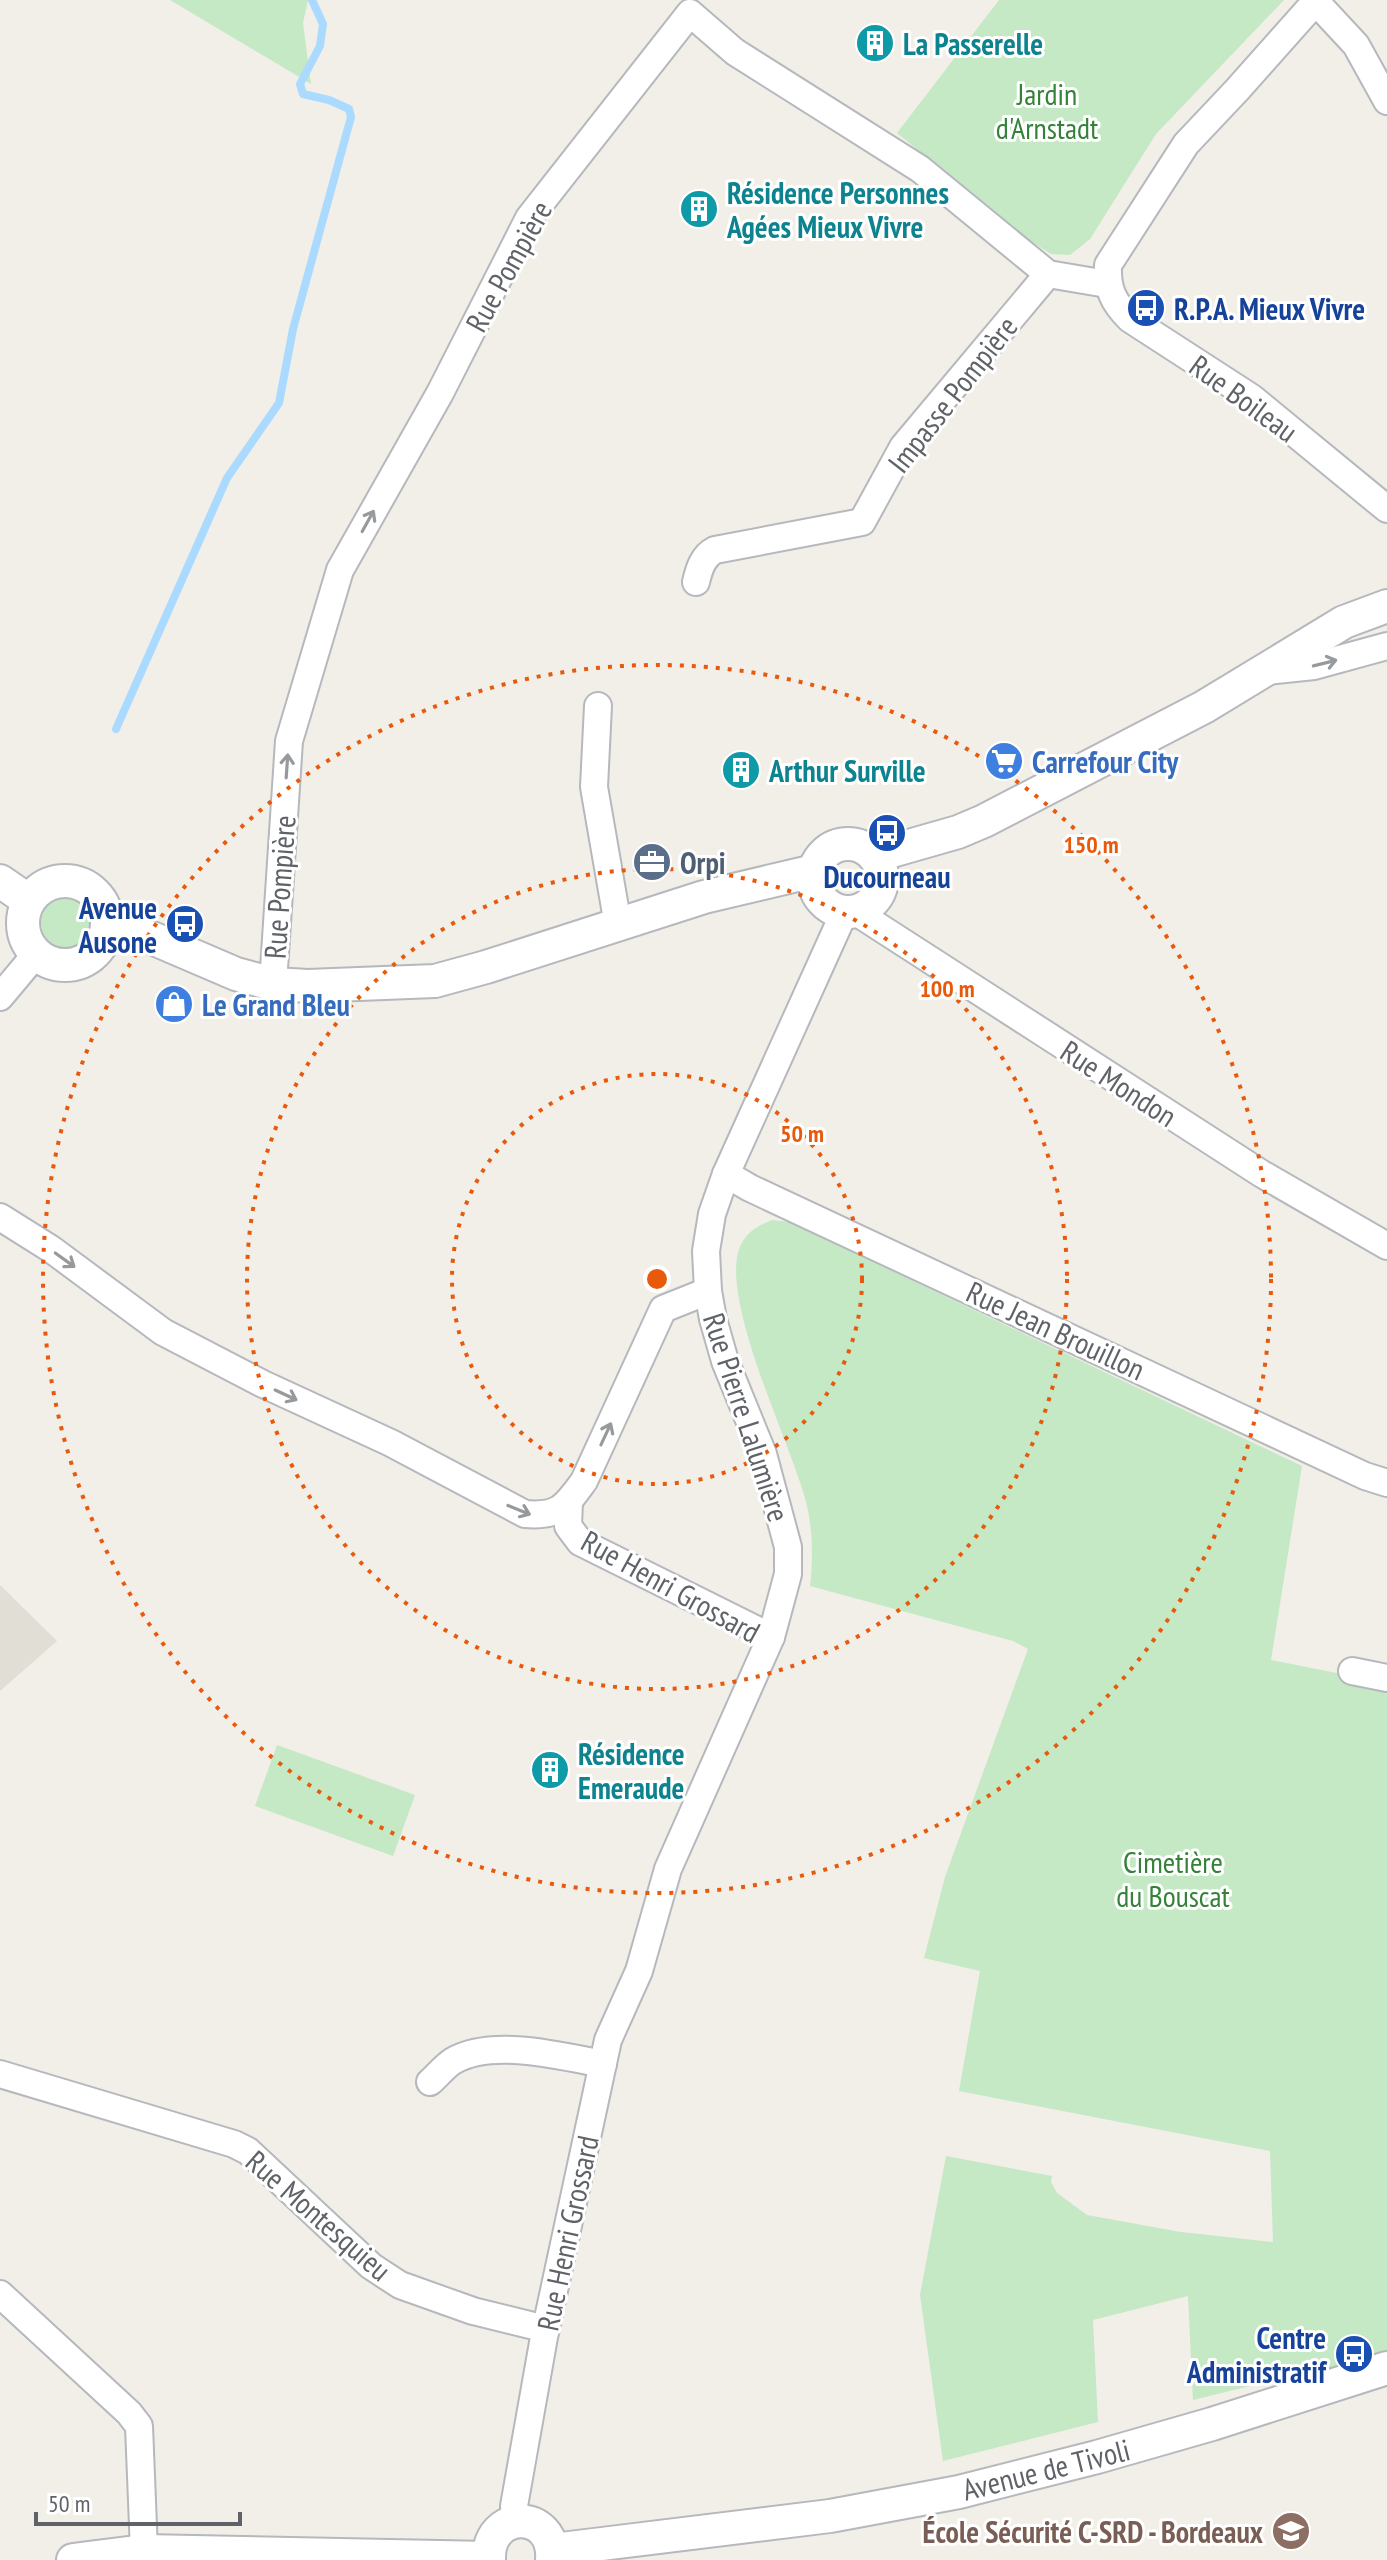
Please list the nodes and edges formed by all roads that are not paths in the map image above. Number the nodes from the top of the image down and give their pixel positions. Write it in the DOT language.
graph roads {
  1 [pos="1316,1"];
  2 [pos="685,6"];
  3 [pos="1387,101"];
  4 [pos="1048,274"];
  5 [pos="1107,284"];
  6 [pos="1387,509"];
  7 [pos="696,582"];
  8 [pos="1387,606"];
  9 [pos="1387,646"];
  10 [pos="1262,671"];
  11 [pos="598,706"];
  12 [pos="874,856"];
  13 [pos="814,871"];
  14 [pos="0,881"];
  15 [pos="29,901"];
  16 [pos="850,912"];
  17 [pos="618,925"];
  18 [pos="107,930"];
  19 [pos="36,954"];
  20 [pos="273,984"];
  21 [pos="0,997"];
  22 [pos="726,1174"];
  23 [pos="0,1217"];
  24 [pos="1387,1246"];
  25 [pos="708,1291"];
  26 [pos="1387,1483"];
  27 [pos="569,1502"];
  28 [pos="771,1637"];
  29 [pos="1352,1671"];
  30 [pos="1387,1678"];
  31 [pos="603,2064"];
  32 [pos="0,2074"];
  33 [pos="430,2082"];
  34 [pos="0,2294"];
  35 [pos="546,2329"];
  36 [pos="1387,2368"];
  37 [pos="515,2522"];
  38 [pos="144,2551"];
  39 [pos="552,2555"];
  40 [pos="489,2559"];
  41 [pos="73,2560"];
  1 -- 3 [label="street"];
  1 -- 5 [label="street"];
  2 -- 4 [label="street, Rue Pompière"];
  20 -- 2 [label="street, Rue Pompière, one-way"];
  4 -- 5 [label="street, Rue Pompière"];
  4 -- 7 [label="street, Impasse Pompière"];
  5 -- 6 [label="street, Rue Boileau"];
  8 -- 10 [label="street"];
  10 -- 9 [label="street, one-way"];
  10 -- 12 [label="street"];
  11 -- 17 [label="street"];
  12 -- 13 [label="street"];
  12 -- 16 [label="street"];
  13 -- 16 [label="street"];
  13 -- 17 [label="street"];
  14 -- 15 [label="street"];
  15 -- 18 [label="street"];
  15 -- 19 [label="street"];
  16 -- 22 [label="street, Rue Pierre Lalumière"];
  16 -- 24 [label="street, Rue Mondon"];
  17 -- 20 [label="street"];
  18 -- 19 [label="street"];
  18 -- 20 [label="street"];
  19 -- 21 [label="street"];
  22 -- 25 [label="street, Rue Pierre Lalumière"];
  22 -- 26 [label="street, Rue Jean Brouillon"];
  23 -- 27 [label="street, Rue Henri Grossard, one-way"];
  27 -- 25 [label="street, one-way"];
  25 -- 28 [label="street, Rue Pierre Lalumière"];
  27 -- 28 [label="street, Rue Henri Grossard"];
  28 -- 31 [label="street, Rue Henri Grossard"];
  29 -- 30 [label="street"];
  31 -- 33 [label="street"];
  31 -- 35 [label="street, Rue Henri Grossard"];
  32 -- 35 [label="street, Rue Montesquieu"];
  34 -- 38 [label="street"];
  35 -- 37 [label="street, Rue Henri Grossard"];
  36 -- 39 [label="street, Avenue de Tivoli"];
  37 -- 39 [label="street"];
  37 -- 40 [label="street"];
  38 -- 40 [label="street"];
  38 -- 41 [label="street"];
}
